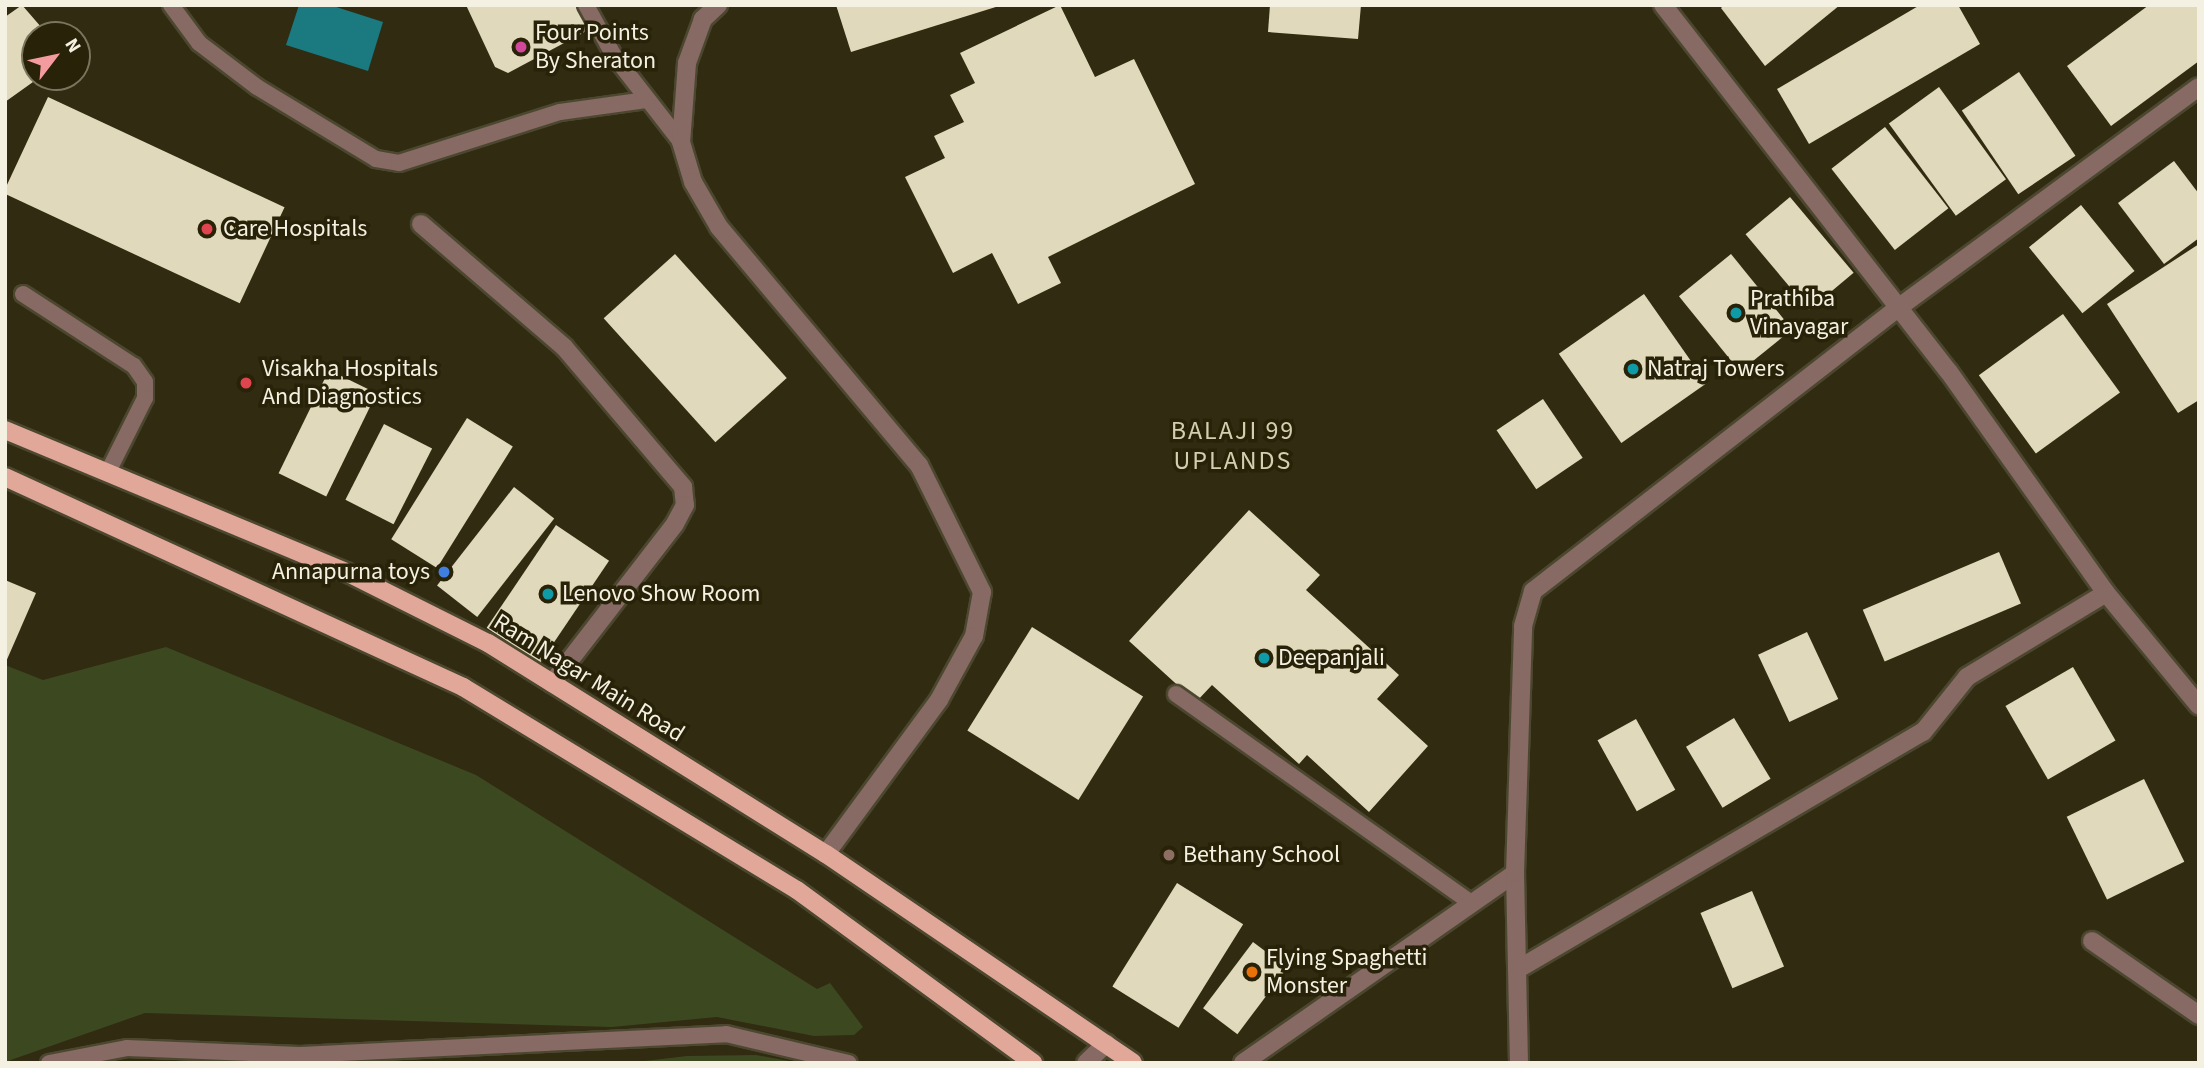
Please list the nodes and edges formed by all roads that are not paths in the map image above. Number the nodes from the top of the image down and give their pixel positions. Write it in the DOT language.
graph roads {
  1 [pos="171,5"];
  2 [pos="586,5"];
  3 [pos="718,5"];
  4 [pos="1662,5"];
  5 [pos="2199,87"];
  6 [pos="646,100"];
  7 [pos="681,142"];
  8 [pos="421,224"];
  9 [pos="23,294"];
  10 [pos="1898,309"];
  11 [pos="5,430"];
  12 [pos="108,472"];
  13 [pos="5,477"];
  14 [pos="2106,593"];
  15 [pos="552,683"];
  16 [pos="1176,694"];
  17 [pos="2199,706"];
  18 [pos="826,854"];
  19 [pos="1515,873"];
  20 [pos="1471,903"];
  21 [pos="2092,941"];
  22 [pos="1520,968"];
  23 [pos="2199,1015"];
  24 [pos="1106,1044"];
  25 [pos="48,1063"];
  26 [pos="849,1063"];
  27 [pos="1033,1063"];
  28 [pos="1086,1063"];
  29 [pos="1133,1063"];
  30 [pos="1243,1063"];
  31 [pos="1519,1063"];
  1 -- 6 [label="lane"];
  2 -- 6 [label="lane"];
  3 -- 7 [label="street"];
  4 -- 10 [label="street"];
  5 -- 10 [label="street"];
  6 -- 7 [label="lane"];
  7 -- 18 [label="street"];
  8 -- 15 [label="street"];
  9 -- 12 [label="lane"];
  10 -- 14 [label="street"];
  10 -- 19 [label="street"];
  11 -- 12 [label="main road, Ram Nagar Main Road"];
  12 -- 15 [label="main road, Ram Nagar Main Road"];
  13 -- 27 [label="main road"];
  14 -- 17 [label="street"];
  14 -- 22 [label="street"];
  15 -- 18 [label="main road, Ram Nagar Main Road"];
  16 -- 20 [label="lane"];
  18 -- 24 [label="main road, Ram Nagar Main Road"];
  19 -- 20 [label="street"];
  19 -- 22 [label="street"];
  20 -- 30 [label="street"];
  21 -- 23 [label="street"];
  22 -- 31 [label="street"];
  24 -- 28 [label="street"];
  24 -- 29 [label="main road, Ram Nagar Main Road"];
  25 -- 26 [label="lane"];
}
